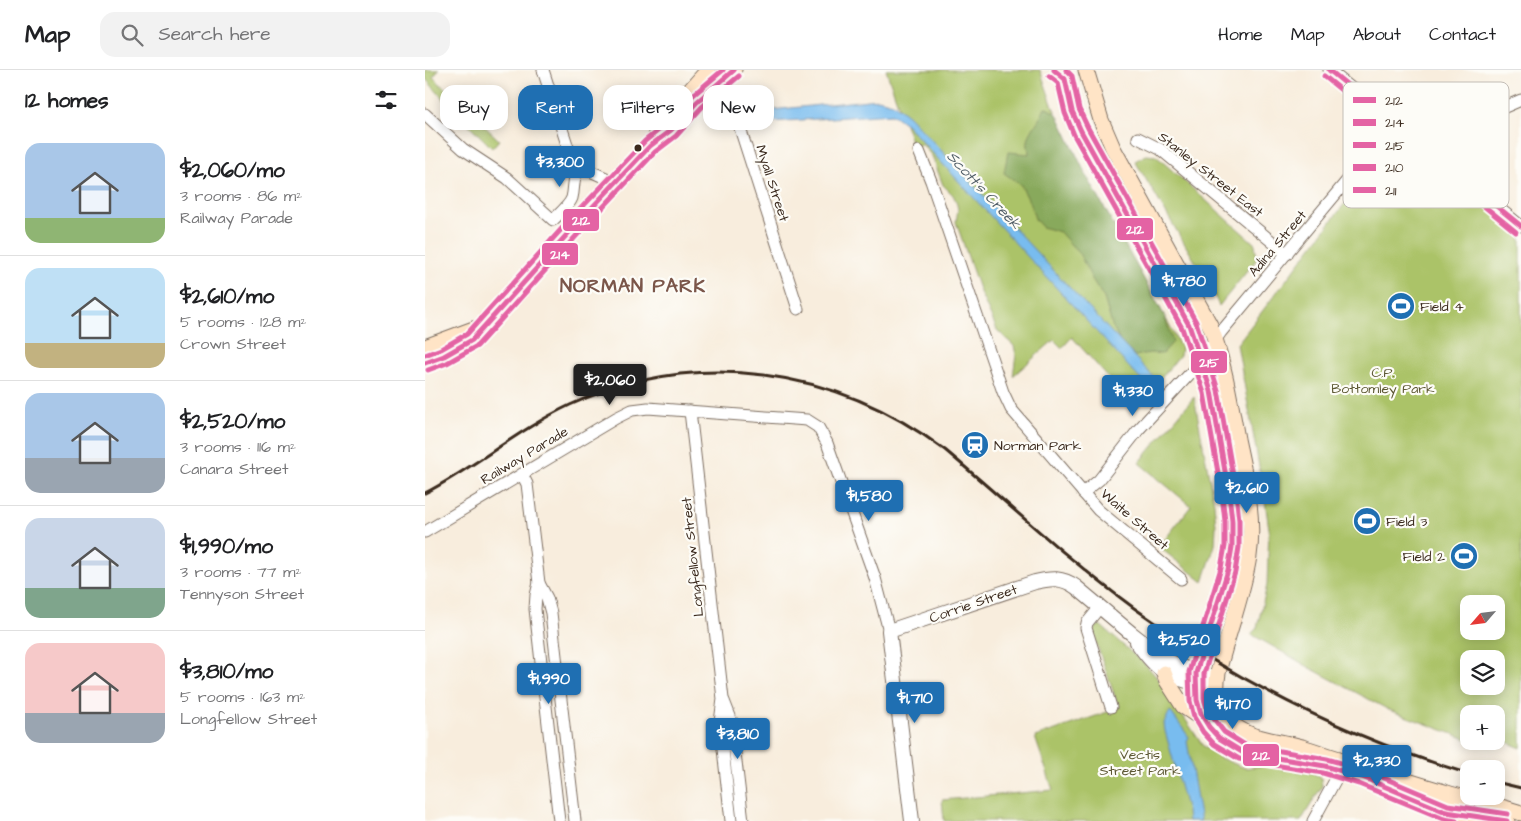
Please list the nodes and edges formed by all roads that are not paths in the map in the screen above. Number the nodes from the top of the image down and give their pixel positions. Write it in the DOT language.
graph roads {
  1 [pos="543,70"];
  2 [pos="733,70"];
  3 [pos="1085,70"];
  4 [pos="1329,70"];
  5 [pos="706,72"];
  6 [pos="1061,73"];
  7 [pos="1344,82"];
  8 [pos="714,85"];
  9 [pos="716,85"];
  10 [pos="703,97"];
  11 [pos="1521,100"];
  12 [pos="1509,105"];
  13 [pos="425,114"];
  14 [pos="741,130"];
  15 [pos="1138,138"];
  16 [pos="650,146"];
  17 [pos="919,151"];
  18 [pos="579,166"];
  19 [pos="617,183"];
  20 [pos="1343,187"];
  21 [pos="1499,208"];
  22 [pos="1521,226"];
  23 [pos="1287,254"];
  24 [pos="798,309"];
  25 [pos="483,326"];
  26 [pos="1215,339"];
  27 [pos="425,348"];
  28 [pos="1202,359"];
  29 [pos="425,363"];
  30 [pos="691,410"];
  31 [pos="522,474"];
  32 [pos="1083,493"];
  33 [pos="425,532"];
  34 [pos="1181,579"];
  35 [pos="539,583"];
  36 [pos="1100,607"];
  37 [pos="889,630"];
  38 [pos="1131,633"];
  39 [pos="1164,673"];
  40 [pos="1196,678"];
  41 [pos="1216,683"];
  42 [pos="723,699"];
  43 [pos="1111,707"];
  44 [pos="1205,721"];
  45 [pos="1344,766"];
  46 [pos="1460,796"];
  47 [pos="1482,805"];
  48 [pos="1493,805"];
  49 [pos="1521,813"];
  50 [pos="1481,819"];
  51 [pos="559,821"];
  52 [pos="575,821"];
  53 [pos="731,821"];
  54 [pos="743,821"];
  55 [pos="912,821"];
  56 [pos="1313,821"];
  57 [pos="1507,821"];
  1 -- 18 [label="street"];
  2 -- 9 [label="main road"];
  3 -- 26 [label="main road"];
  4 -- 7 [label="street"];
  5 -- 8 [label="street, Myall Street"];
  5 -- 16 [label="main road"];
  6 -- 28 [label="main road"];
  10 -- 16 [label="main road"];
  11 -- 12 [label="street"];
  13 -- 18 [label="street"];
  14 -- 24 [label="street, Myall Street"];
  15 -- 23 [label="street, Stanley Street East"];
  16 -- 19 [label="main road"];
  17 -- 32 [label="street, Waite Street"];
  18 -- 19 [label="street"];
  19 -- 25 [label="main road"];
  20 -- 23 [label="street, Adina Street"];
  21 -- 22 [label="street"];
  23 -- 26 [label="street, Adina Street"];
  25 -- 27 [label="main road"];
  25 -- 29 [label="main road"];
  26 -- 28 [label="street, Adina Street"];
  26 -- 41 [label="main road"];
  28 -- 32 [label="street, Adina Street"];
  28 -- 40 [label="main road"];
  30 -- 31 [label="street, Railway Parade"];
  30 -- 37 [label="street, Railway Parade"];
  30 -- 42 [label="street, Longfellow Street"];
  31 -- 33 [label="street, Railway Parade"];
  31 -- 35 [label="street"];
  32 -- 34 [label="street, Waite Street"];
  35 -- 51 [label="street"];
  35 -- 52 [label="street"];
  36 -- 37 [label="street, Corrie Street"];
  36 -- 38 [label="street"];
  36 -- 43 [label="street"];
  37 -- 55 [label="street"];
  38 -- 39 [label="street"];
  38 -- 40 [label="street"];
  39 -- 40 [label="street"];
  39 -- 44 [label="main road"];
  40 -- 41 [label="street"];
  40 -- 44 [label="main road"];
  41 -- 45 [label="main road"];
  42 -- 53 [label="street, Longfellow Street"];
  42 -- 54 [label="street, Longfellow Street"];
  44 -- 45 [label="main road"];
  45 -- 46 [label="main road"];
  45 -- 50 [label="main road"];
  45 -- 56 [label="street"];
  47 -- 50 [label="street"];
  48 -- 49 [label="main road"];
  50 -- 57 [label="main road"];
}
